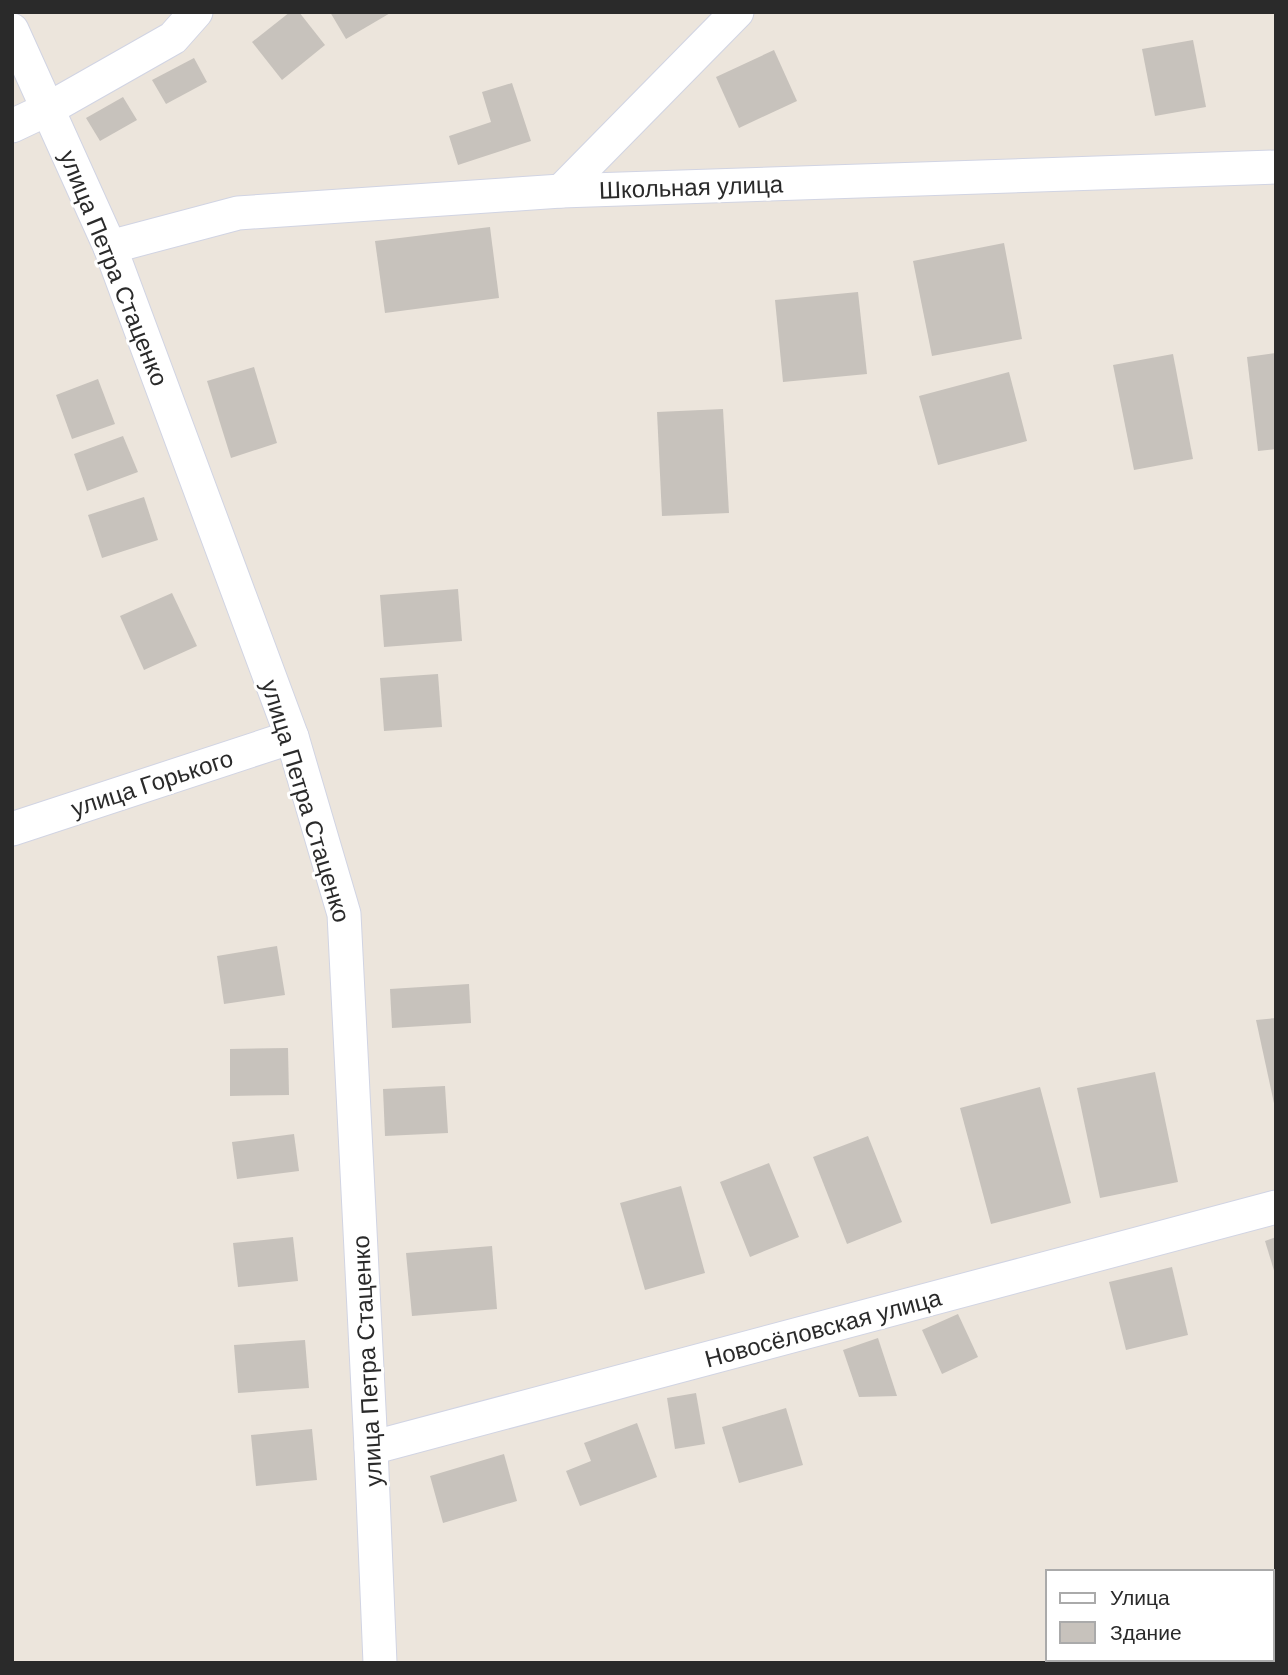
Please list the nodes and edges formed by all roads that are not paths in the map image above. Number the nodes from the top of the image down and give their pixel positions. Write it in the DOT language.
graph roads {
  1 [pos="196,12"];
  2 [pos="737,12"];
  3 [pos="12,30"];
  4 [pos="48,109"];
  5 [pos="12,127"];
  6 [pos="1276,167"];
  7 [pos="561,191"];
  8 [pos="110,247"];
  9 [pos="292,737"];
  10 [pos="12,829"];
  11 [pos="1276,1207"];
  12 [pos="371,1448"];
  13 [pos="380,1663"];
  1 -- 4 [label="street"];
  2 -- 7 [label="street"];
  3 -- 4 [label="street, улица Петра Стаценко"];
  4 -- 5 [label="street"];
  4 -- 8 [label="street, улица Петра Стаценко"];
  6 -- 7 [label="street, Школьная улица"];
  7 -- 8 [label="street, Школьная улица"];
  8 -- 9 [label="street, улица Петра Стаценко"];
  9 -- 10 [label="street, улица Горького"];
  9 -- 12 [label="street, улица Петра Стаценко"];
  11 -- 12 [label="street, Новосёловская улица"];
  12 -- 13 [label="street, улица Петра Стаценко"];
}
